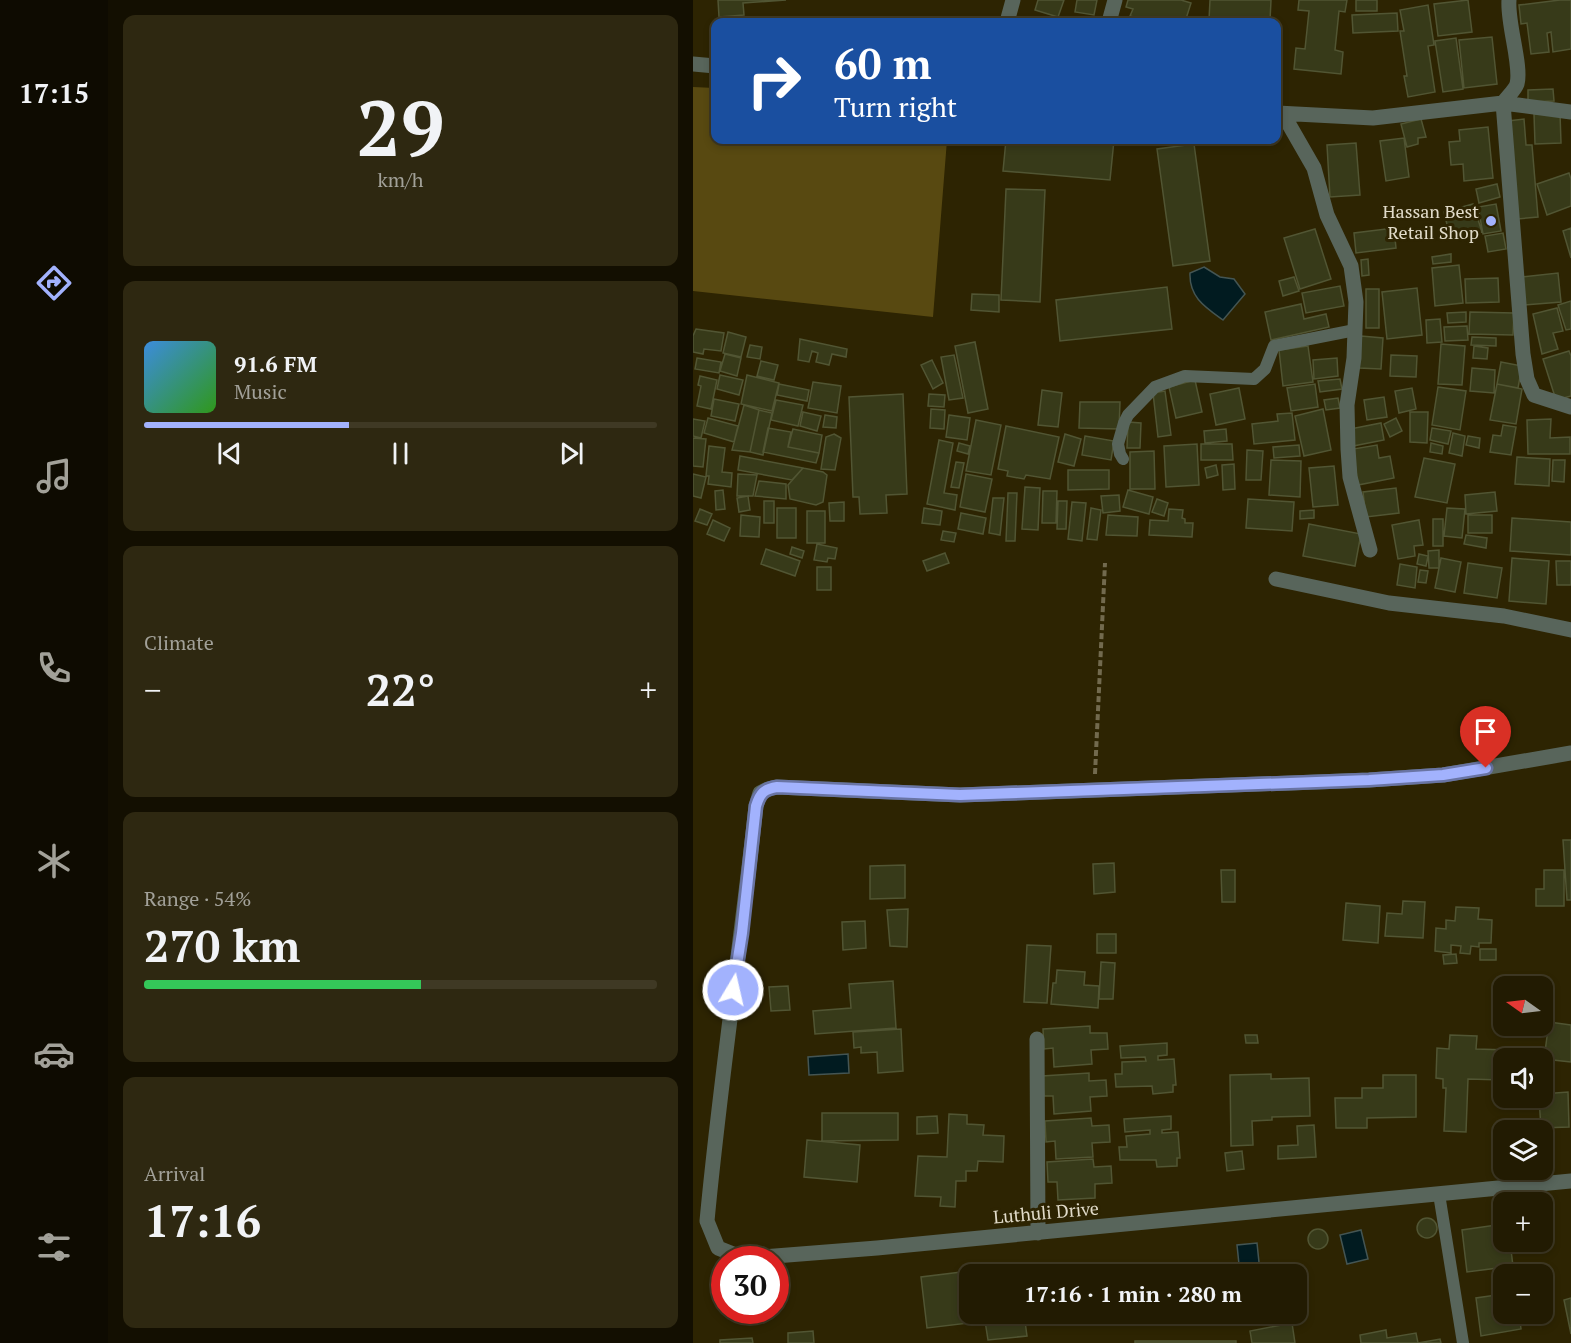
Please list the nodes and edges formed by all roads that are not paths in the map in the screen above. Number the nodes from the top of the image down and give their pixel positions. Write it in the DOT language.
graph roads {
  1 [pos="1013,0"];
  2 [pos="1115,0"];
  3 [pos="1509,0"];
  4 [pos="1008,18"];
  5 [pos="1110,18"];
  6 [pos="693,64"];
  7 [pos="711,66"];
  8 [pos="1503,102"];
  9 [pos="1571,112"];
  10 [pos="1281,113"];
  11 [pos="1281,115"];
  12 [pos="1355,330"];
  13 [pos="1571,407"];
  14 [pos="1123,459"];
  15 [pos="1370,550"];
  16 [pos="1276,579"];
  17 [pos="1571,630"];
  18 [pos="1571,753"];
  19 [pos="1037,1039"];
  20 [pos="1571,1181"];
  21 [pos="1439,1194"];
  22 [pos="1038,1233"];
  23 [pos="1464,1343"];
  1 -- 4 [label="street"];
  2 -- 5 [label="street"];
  3 -- 8 [label="street"];
  6 -- 7 [label="street"];
  8 -- 9 [label="street"];
  8 -- 10 [label="street"];
  8 -- 13 [label="street"];
  11 -- 12 [label="street"];
  12 -- 14 [label="lane"];
  12 -- 15 [label="street"];
  16 -- 17 [label="street"];
  18 -- 22 [label="street, Luthuli Drive"];
  19 -- 22 [label="street"];
  20 -- 21 [label="street, Luthuli Drive"];
  21 -- 22 [label="street, Luthuli Drive"];
  21 -- 23 [label="lane"];
}
